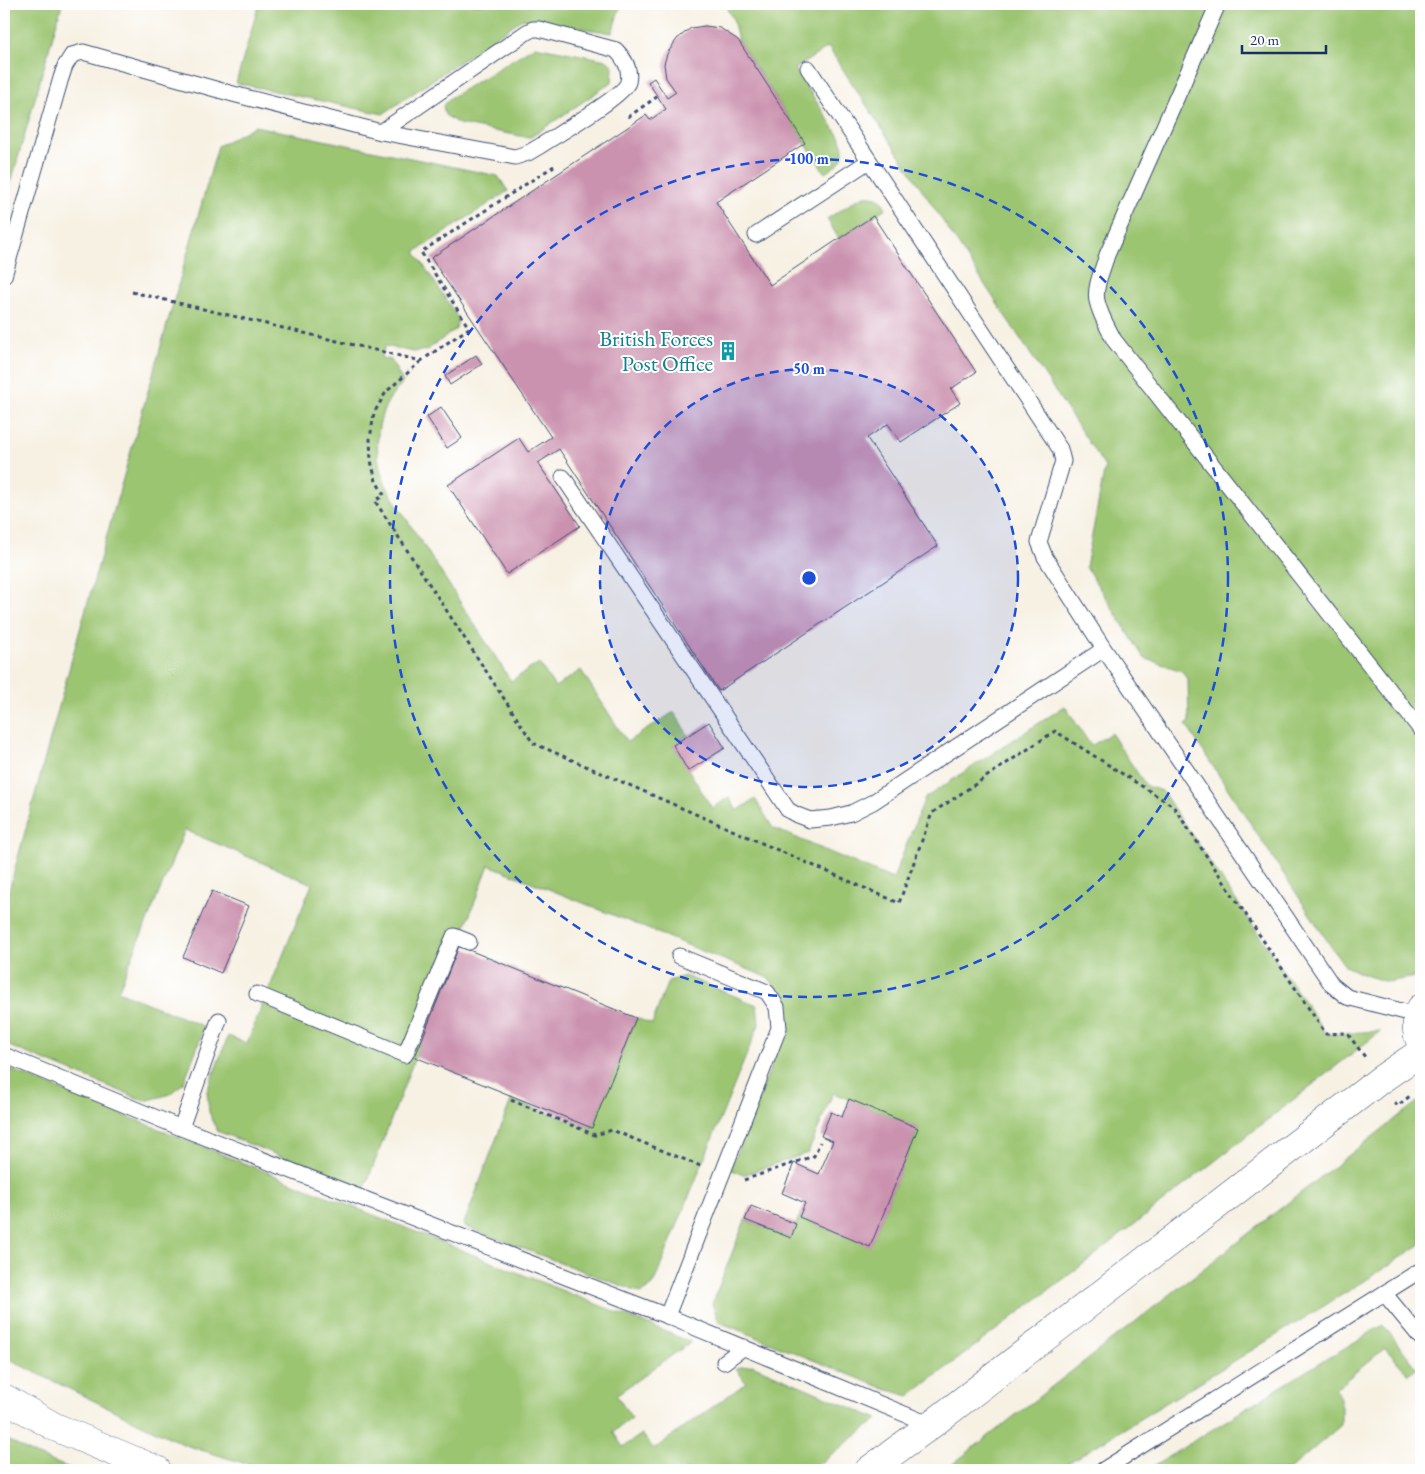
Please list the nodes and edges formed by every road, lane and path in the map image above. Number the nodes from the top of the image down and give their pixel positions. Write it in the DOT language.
graph roads {
  1 [pos="1218,4"];
  2 [pos="808,68"];
  3 [pos="658,96"];
  4 [pos="626,118"];
  5 [pos="381,132"];
  6 [pos="561,161"];
  7 [pos="869,161"];
  8 [pos="756,235"];
  9 [pos="4,276"];
  10 [pos="132,292"];
  11 [pos="421,361"];
  12 [pos="563,477"];
  13 [pos="1104,649"];
  14 [pos="1421,730"];
  15 [pos="468,942"];
  16 [pos="679,956"];
  17 [pos="257,994"];
  18 [pos="1419,1012"];
  19 [pos="219,1020"];
  20 [pos="1421,1043"];
  21 [pos="1421,1052"];
  22 [pos="4,1055"];
  23 [pos="1380,1080"];
  24 [pos="1415,1092"];
  25 [pos="511,1100"];
  26 [pos="180,1128"];
  27 [pos="820,1142"];
  28 [pos="722,1174"];
  29 [pos="1421,1270"];
  30 [pos="1384,1293"];
  31 [pos="667,1316"];
  32 [pos="1421,1338"];
  33 [pos="744,1348"];
  34 [pos="724,1362"];
  35 [pos="4,1398"];
  36 [pos="931,1425"];
  37 [pos="142,1467"];
  38 [pos="870,1470"];
  39 [pos="1103,1470"];
  1 -- 14 [label="lane"];
  2 -- 7 [label="lane"];
  3 -- 4 [label="path"];
  5 -- 5 [label="lane"];
  5 -- 9 [label="lane"];
  6 -- 11 [label="path"];
  7 -- 8 [label="lane"];
  7 -- 13 [label="lane"];
  10 -- 11 [label="path"];
  11 -- 23 [label="path"];
  12 -- 13 [label="lane"];
  13 -- 18 [label="lane"];
  15 -- 17 [label="lane"];
  16 -- 28 [label="lane"];
  18 -- 20 [label="street"];
  19 -- 26 [label="lane"];
  21 -- 23 [label="street"];
  22 -- 26 [label="lane"];
  23 -- 24 [label="path"];
  23 -- 36 [label="street"];
  25 -- 28 [label="path"];
  26 -- 31 [label="lane"];
  27 -- 28 [label="path"];
  28 -- 31 [label="lane"];
  29 -- 30 [label="lane"];
  30 -- 32 [label="lane"];
  30 -- 39 [label="lane"];
  31 -- 33 [label="lane"];
  33 -- 34 [label="lane"];
  33 -- 36 [label="lane"];
  35 -- 37 [label="street"];
  36 -- 38 [label="street"];
}
